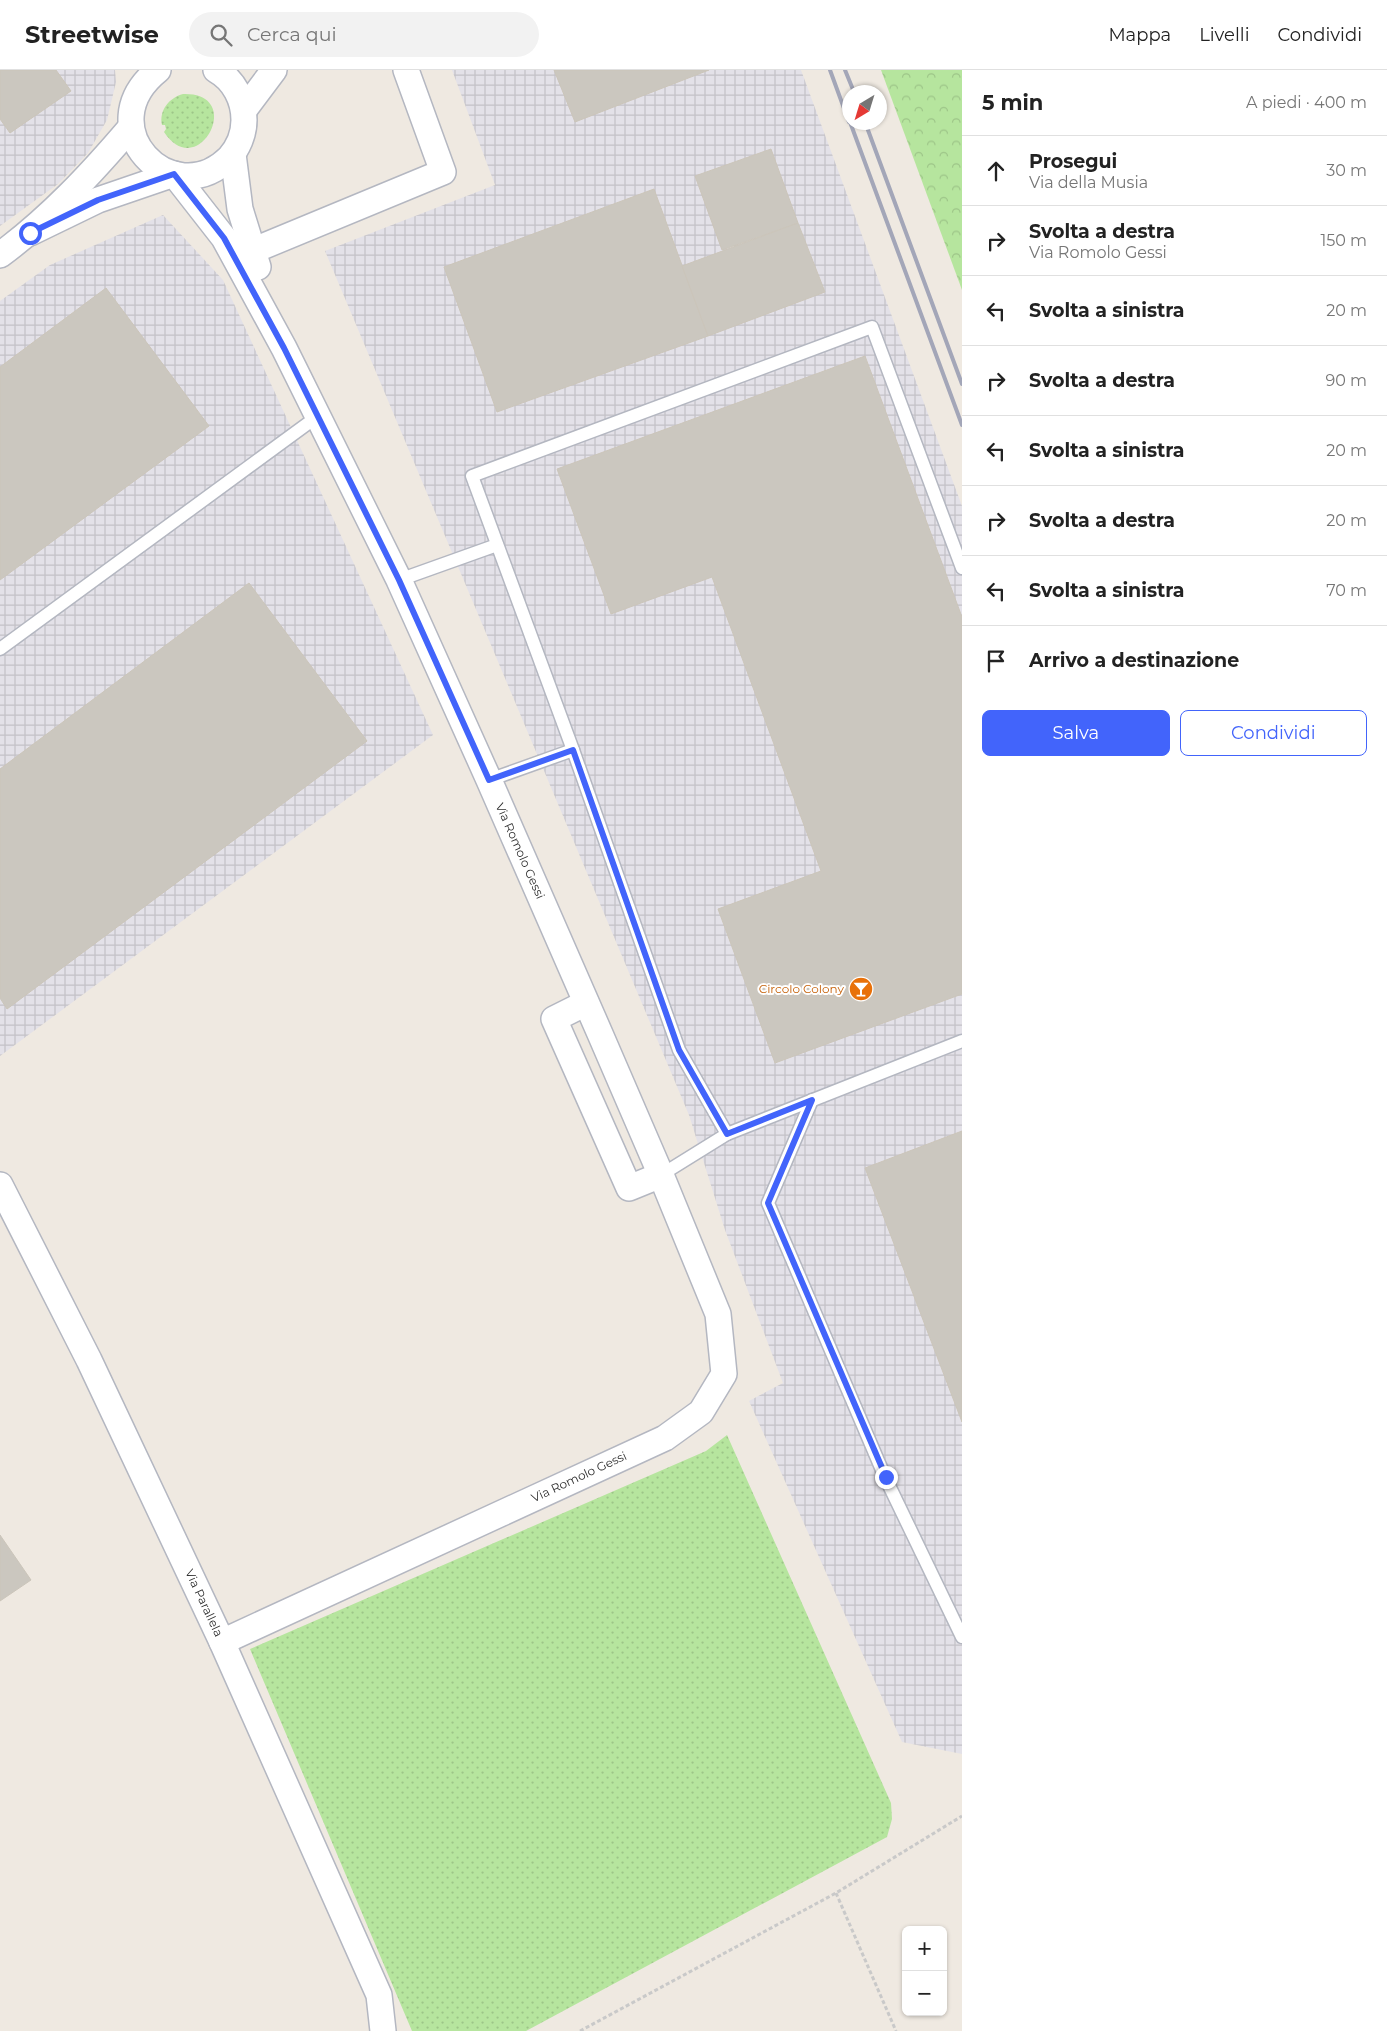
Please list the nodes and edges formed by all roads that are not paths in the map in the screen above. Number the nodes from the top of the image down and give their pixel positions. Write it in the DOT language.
graph roads {
  1 [pos="131,70"];
  2 [pos="158,70"];
  3 [pos="274,70"];
  4 [pos="406,70"];
  5 [pos="221,71"];
  6 [pos="135,98"];
  7 [pos="244,110"];
  8 [pos="131,126"];
  9 [pos="233,154"];
  10 [pos="174,174"];
  11 [pos="30,233"];
  12 [pos="252,251"];
  13 [pos="0,255"];
  14 [pos="284,348"];
  15 [pos="318,416"];
  16 [pos="496,545"];
  17 [pos="962,568"];
  18 [pos="399,580"];
  19 [pos="0,649"];
  20 [pos="573,750"];
  21 [pos="489,780"];
  22 [pos="586,1003"];
  23 [pos="962,1041"];
  24 [pos="812,1100"];
  25 [pos="727,1134"];
  26 [pos="661,1175"];
  27 [pos="0,1185"];
  28 [pos="962,1637"];
  29 [pos="222,1642"];
  30 [pos="383,2031"];
  1 -- 6 [label="street"];
  2 -- 6 [label="street"];
  3 -- 7 [label="street"];
  4 -- 12 [label="street"];
  5 -- 7 [label="street"];
  6 -- 8 [label="street"];
  7 -- 9 [label="street"];
  8 -- 10 [label="street"];
  8 -- 11 [label="street"];
  9 -- 10 [label="street"];
  9 -- 12 [label="street, Via Romolo Gessi"];
  10 -- 11 [label="street"];
  10 -- 14 [label="street, Via Romolo Gessi"];
  11 -- 13 [label="street"];
  12 -- 14 [label="street, Via Romolo Gessi"];
  14 -- 15 [label="street, Via Romolo Gessi"];
  15 -- 18 [label="street, Via Romolo Gessi"];
  15 -- 19 [label="lane"];
  16 -- 17 [label="lane"];
  16 -- 18 [label="lane"];
  16 -- 20 [label="lane"];
  18 -- 21 [label="street, Via Romolo Gessi"];
  20 -- 21 [label="lane"];
  20 -- 25 [label="lane"];
  21 -- 22 [label="street, Via Romolo Gessi"];
  22 -- 26 [label="street, Via Romolo Gessi"];
  22 -- 26 [label="street"];
  23 -- 24 [label="lane"];
  24 -- 25 [label="lane"];
  24 -- 28 [label="lane"];
  25 -- 26 [label="lane"];
  26 -- 29 [label="street, Via Romolo Gessi"];
  27 -- 29 [label="street, Via Parallela"];
  29 -- 30 [label="street, Via Parallela"];
}
